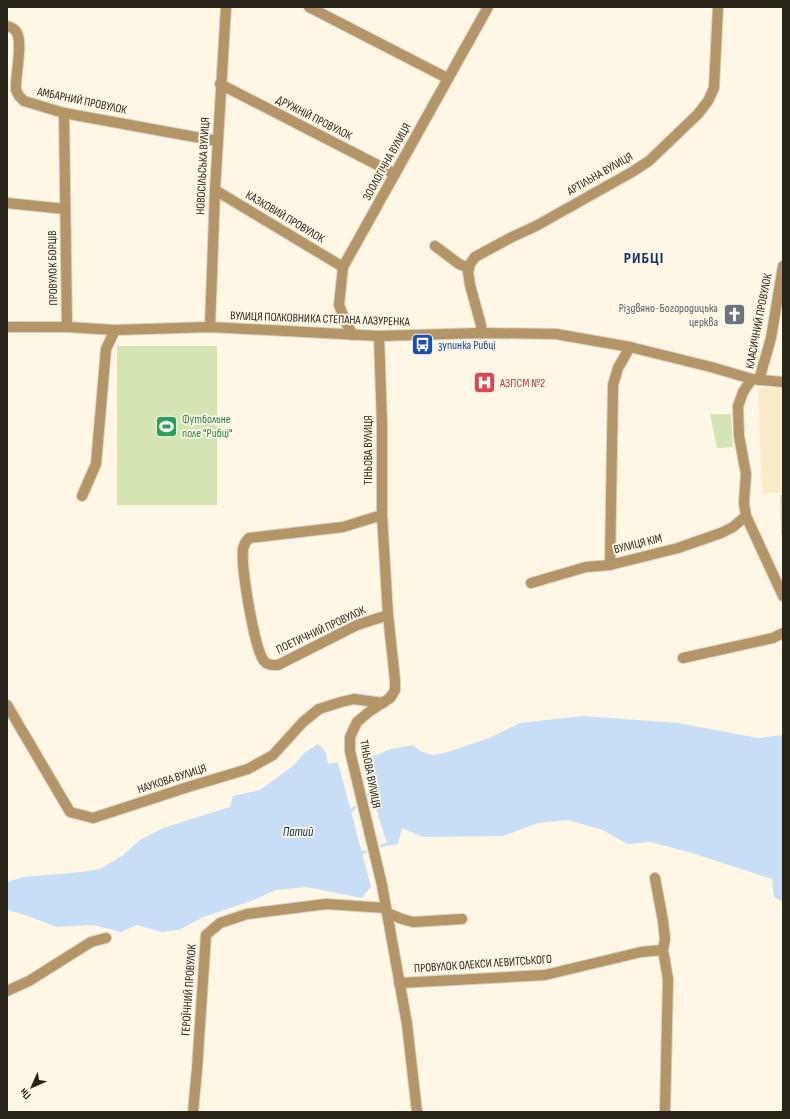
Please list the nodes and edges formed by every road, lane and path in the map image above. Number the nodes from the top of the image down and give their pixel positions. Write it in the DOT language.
graph roads {
  1 [pos="226,7"];
  2 [pos="309,7"];
  3 [pos="488,7"];
  4 [pos="718,7"];
  5 [pos="7,26"];
  6 [pos="447,78"];
  7 [pos="220,84"];
  8 [pos="64,113"];
  9 [pos="217,141"];
  10 [pos="395,174"];
  11 [pos="214,190"];
  12 [pos="7,203"];
  13 [pos="65,209"];
  14 [pos="435,246"];
  15 [pos="783,266"];
  16 [pos="343,267"];
  17 [pos="469,268"];
  18 [pos="7,327"];
  19 [pos="66,327"];
  20 [pos="210,327"];
  21 [pos="115,330"];
  22 [pos="481,333"];
  23 [pos="352,335"];
  24 [pos="379,336"];
  25 [pos="630,347"];
  26 [pos="755,379"];
  27 [pos="783,382"];
  28 [pos="82,496"];
  29 [pos="382,515"];
  30 [pos="746,516"];
  31 [pos="610,565"];
  32 [pos="531,583"];
  33 [pos="783,596"];
  34 [pos="388,615"];
  35 [pos="783,633"];
  36 [pos="683,658"];
  37 [pos="383,703"];
  38 [pos="7,705"];
  39 [pos="655,878"];
  40 [pos="386,910"];
  41 [pos="462,919"];
  42 [pos="106,938"];
  43 [pos="663,950"];
  44 [pos="399,983"];
  45 [pos="7,992"];
  46 [pos="193,1112"];
  47 [pos="417,1112"];
  48 [pos="665,1112"];
  1 -- 7 [label="street, НОВОСІЛЬСЬКА ВУЛИЦЯ"];
  2 -- 6 [label="street"];
  3 -- 6 [label="street, ЗООЛОГІЧНА ВУЛИЦЯ"];
  4 -- 17 [label="street, АРТІЛЬНА ВУЛИЦЯ"];
  5 -- 8 [label="street, АМБАРНИЙ ПРОВУЛОК"];
  6 -- 10 [label="street, ЗООЛОГІЧНА ВУЛИЦЯ"];
  7 -- 9 [label="street, НОВОСІЛЬСЬКА ВУЛИЦЯ"];
  7 -- 10 [label="street, ДРУЖНІЙ ПРОВУЛОК"];
  8 -- 9 [label="street, АМБАРНИЙ ПРОВУЛОК"];
  8 -- 13 [label="street, ПРОВУЛОК БОРЦІВ"];
  9 -- 11 [label="street, НОВОСІЛЬСЬКА ВУЛИЦЯ"];
  10 -- 16 [label="street, ЗООЛОГІЧНА ВУЛИЦЯ"];
  11 -- 16 [label="street, КАЗКОВИЙ ПРОВУЛОК"];
  11 -- 20 [label="street, НОВОСІЛЬСЬКА ВУЛИЦЯ"];
  12 -- 13 [label="street"];
  13 -- 19 [label="street, ПРОВУЛОК БОРЦІВ"];
  14 -- 17 [label="street"];
  15 -- 26 [label="street, КЛАСИЧНИЙ ПРОВУЛОК"];
  16 -- 23 [label="street, ЗООЛОГІЧНА ВУЛИЦЯ"];
  17 -- 22 [label="street"];
  18 -- 19 [label="street, ВУЛИЦЯ ПОЛКОВНИКА СТЕПАНА ЛАЗУРЕНКА"];
  19 -- 21 [label="street, ВУЛИЦЯ ПОЛКОВНИКА СТЕПАНА ЛАЗУРЕНКА"];
  20 -- 21 [label="street, ВУЛИЦЯ ПОЛКОВНИКА СТЕПАНА ЛАЗУРЕНКА"];
  20 -- 23 [label="street, ВУЛИЦЯ ПОЛКОВНИКА СТЕПАНА ЛАЗУРЕНКА"];
  21 -- 28 [label="street"];
  22 -- 24 [label="street, ВУЛИЦЯ ПОЛКОВНИКА СТЕПАНА ЛАЗУРЕНКА"];
  22 -- 25 [label="street, ВУЛИЦЯ ПОЛКОВНИКА СТЕПАНА ЛАЗУРЕНКА"];
  23 -- 24 [label="street, ВУЛИЦЯ ПОЛКОВНИКА СТЕПАНА ЛАЗУРЕНКА"];
  24 -- 29 [label="street, ТІНЬОВА ВУЛИЦЯ"];
  25 -- 26 [label="street, ВУЛИЦЯ ПОЛКОВНИКА СТЕПАНА ЛАЗУРЕНКА"];
  25 -- 31 [label="street"];
  26 -- 27 [label="street, ВУЛИЦЯ ПОЛКОВНИКА СТЕПАНА ЛАЗУРЕНКА"];
  26 -- 30 [label="street, КЛАСИЧНИЙ ПРОВУЛОК"];
  29 -- 34 [label="street, ТІНЬОВА ВУЛИЦЯ"];
  29 -- 34 [label="street, ПОЕТИЧНИЙ ПРОВУЛОК"];
  30 -- 31 [label="street, ВУЛИЦЯ КІМ"];
  30 -- 33 [label="street"];
  31 -- 32 [label="street, ВУЛИЦЯ КІМ"];
  34 -- 37 [label="street, ТІНЬОВА ВУЛИЦЯ"];
  35 -- 36 [label="street"];
  37 -- 38 [label="street, НАУКОВА ВУЛИЦЯ"];
  37 -- 40 [label="street, ТІНЬОВА ВУЛИЦЯ"];
  39 -- 43 [label="street"];
  40 -- 41 [label="street, ГЕРОЇЧНИЙ ПРОВУЛОК"];
  40 -- 44 [label="street, ТІНЬОВА ВУЛИЦЯ"];
  40 -- 46 [label="street, ГЕРОЇЧНИЙ ПРОВУЛОК"];
  42 -- 45 [label="street"];
  43 -- 44 [label="street, ПРОВУЛОК ОЛЕКСИ ЛЕВИТСЬКОГО"];
  43 -- 48 [label="street"];
  44 -- 47 [label="street, ТІНЬОВА ВУЛИЦЯ"];
}
